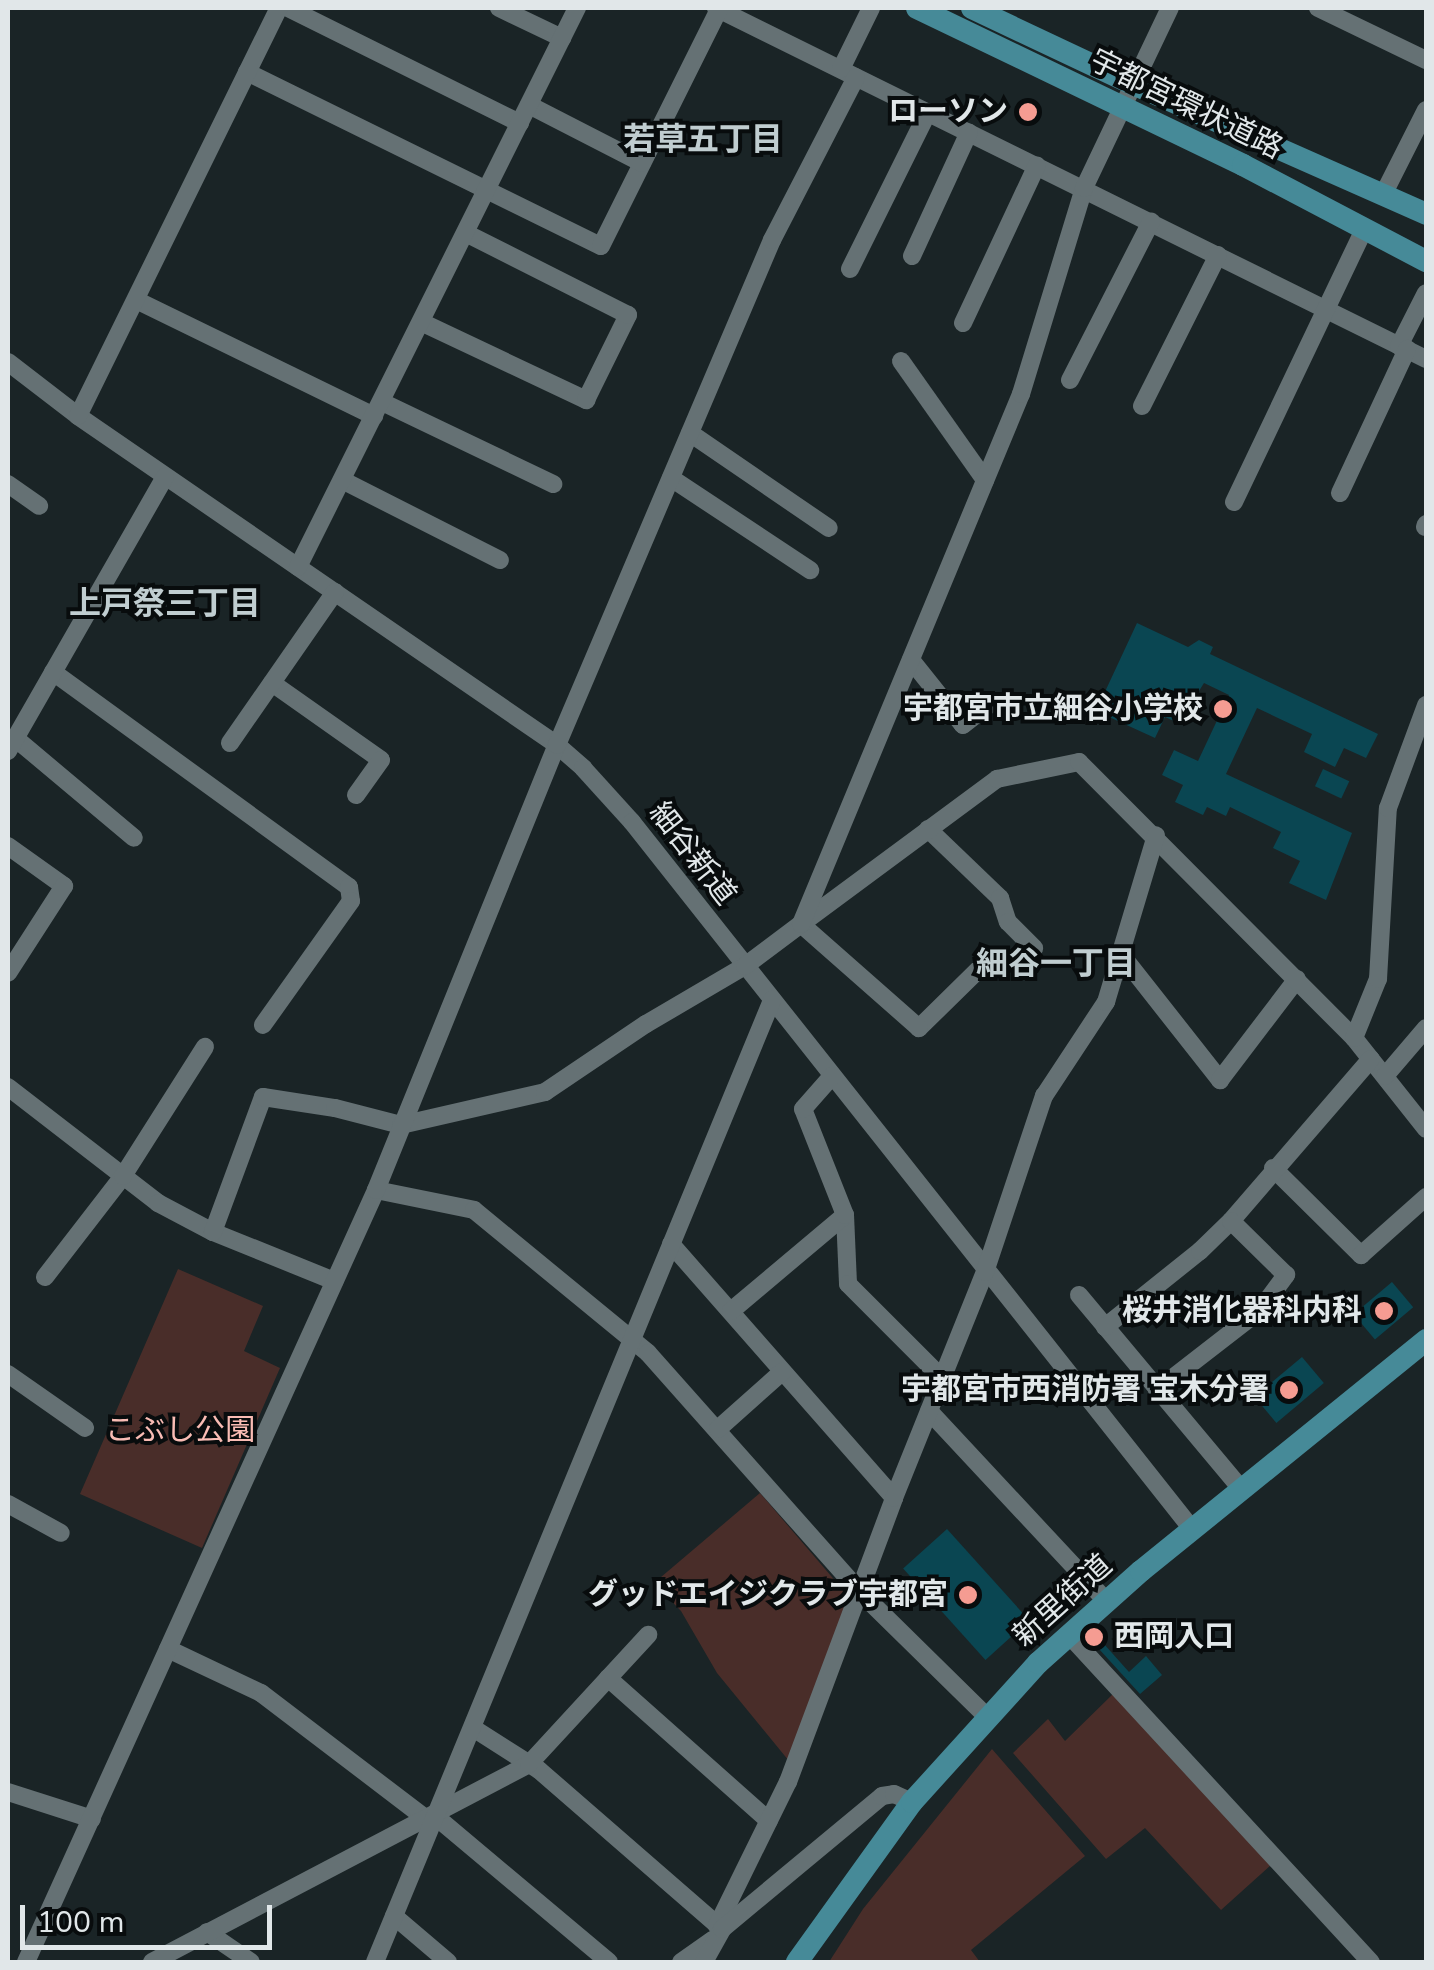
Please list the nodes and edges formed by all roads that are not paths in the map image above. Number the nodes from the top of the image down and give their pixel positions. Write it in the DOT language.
graph roads {
  1 [pos="279,8"];
  2 [pos="288,8"];
  3 [pos="499,8"];
  4 [pos="576,8"];
  5 [pos="718,8"];
  6 [pos="871,8"];
  7 [pos="917,8"];
  8 [pos="972,8"];
  9 [pos="1170,8"];
  10 [pos="1318,8"];
  11 [pos="562,38"];
  12 [pos="1426,60"];
  13 [pos="247,72"];
  14 [pos="849,73"];
  15 [pos="1132,84"];
  16 [pos="529,105"];
  17 [pos="1122,107"];
  18 [pos="1426,110"];
  19 [pos="928,112"];
  20 [pos="520,123"];
  21 [pos="969,132"];
  22 [pos="642,163"];
  23 [pos="1037,165"];
  24 [pos="1084,188"];
  25 [pos="486,192"];
  26 [pos="1384,193"];
  27 [pos="1426,214"];
  28 [pos="1151,222"];
  29 [pos="1364,230"];
  30 [pos="466,233"];
  31 [pos="1218,255"];
  32 [pos="912,256"];
  33 [pos="1426,261"];
  34 [pos="850,269"];
  35 [pos="1426,293"];
  36 [pos="136,300"];
  37 [pos="1326,309"];
  38 [pos="422,322"];
  39 [pos="963,323"];
  40 [pos="1403,347"];
  41 [pos="1426,359"];
  42 [pos="901,361"];
  43 [pos="8,362"];
  44 [pos="1070,380"];
  45 [pos="1142,406"];
  46 [pos="378,409"];
  47 [pos="78,416"];
  48 [pos="690,433"];
  49 [pos="165,477"];
  50 [pos="671,478"];
  51 [pos="342,480"];
  52 [pos="985,480"];
  53 [pos="8,484"];
  54 [pos="553,484"];
  55 [pos="1340,493"];
  56 [pos="1234,502"];
  57 [pos="39,506"];
  58 [pos="830,528"];
  59 [pos="500,560"];
  60 [pos="298,567"];
  61 [pos="810,570"];
  62 [pos="335,592"];
  63 [pos="910,660"];
  64 [pos="53,672"];
  65 [pos="272,683"];
  66 [pos="994,701"];
  67 [pos="1426,704"];
  68 [pos="230,743"];
  69 [pos="10,744"];
  70 [pos="557,746"];
  71 [pos="356,795"];
  72 [pos="928,829"];
  73 [pos="1156,836"];
  74 [pos="134,838"];
  75 [pos="8,846"];
  76 [pos="801,924"];
  77 [pos="1034,948"];
  78 [pos="1120,953"];
  79 [pos="745,966"];
  80 [pos="978,970"];
  81 [pos="8,973"];
  82 [pos="1297,979"];
  83 [pos="772,1000"];
  84 [pos="263,1026"];
  85 [pos="1426,1028"];
  86 [pos="1354,1038"];
  87 [pos="205,1047"];
  88 [pos="1371,1059"];
  89 [pos="832,1076"];
  90 [pos="1385,1076"];
  91 [pos="8,1087"];
  92 [pos="401,1125"];
  93 [pos="1426,1128"];
  94 [pos="1273,1168"];
  95 [pos="123,1176"];
  96 [pos="376,1190"];
  97 [pos="1426,1198"];
  98 [pos="845,1215"];
  99 [pos="1231,1221"];
  100 [pos="213,1232"];
  101 [pos="671,1244"];
  102 [pos="986,1272"];
  103 [pos="45,1277"];
  104 [pos="334,1282"];
  105 [pos="1079,1294"];
  106 [pos="731,1310"];
  107 [pos="1105,1326"];
  108 [pos="633,1340"];
  109 [pos="1426,1340"];
  110 [pos="782,1372"];
  111 [pos="8,1374"];
  112 [pos="941,1377"];
  113 [pos="1156,1390"];
  114 [pos="929,1411"];
  115 [pos="85,1428"];
  116 [pos="718,1428"];
  117 [pos="1241,1489"];
  118 [pos="894,1498"];
  119 [pos="8,1504"];
  120 [pos="1192,1529"];
  121 [pos="61,1533"];
  122 [pos="862,1594"];
  123 [pos="1106,1601"];
  124 [pos="1069,1634"];
  125 [pos="648,1635"];
  126 [pos="168,1649"];
  127 [pos="608,1678"];
  128 [pos="987,1717"];
  129 [pos="473,1728"];
  130 [pos="530,1764"];
  131 [pos="8,1792"];
  132 [pos="912,1802"];
  133 [pos="432,1814"];
  134 [pos="92,1819"];
  135 [pos="769,1821"];
  136 [pos="394,1916"];
  137 [pos="208,1932"];
  138 [pos="717,1932"];
  139 [pos="26,1962"];
  140 [pos="152,1962"];
  141 [pos="251,1962"];
  142 [pos="375,1962"];
  143 [pos="448,1962"];
  144 [pos="609,1962"];
  145 [pos="681,1962"];
  146 [pos="704,1962"];
  147 [pos="798,1962"];
  148 [pos="1371,1962"];
  1 -- 13 [label="street"];
  2 -- 20 [label="street"];
  3 -- 11 [label="street"];
  4 -- 11 [label="street"];
  5 -- 14 [label="street"];
  5 -- 22 [label="street"];
  6 -- 14 [label="street"];
  7 -- 17 [label="main road, 宇都宮環状道路"];
  8 -- 15 [label="main road, 宇都宮環状道路"];
  9 -- 15 [label="street"];
  10 -- 12 [label="street"];
  11 -- 16 [label="street"];
  13 -- 25 [label="street"];
  13 -- 36 [label="street"];
  14 -- 19 [label="street"];
  14 -- 48 [label="street"];
  15 -- 17 [label="street"];
  15 -- 26 [label="main road, 宇都宮環状道路"];
  16 -- 20 [label="street"];
  16 -- 22 [label="street"];
  17 -- 24 [label="street"];
  17 -- 29 [label="main road, 宇都宮環状道路"];
  18 -- 26 [label="street"];
  19 -- 21 [label="street"];
  19 -- 34 [label="street"];
  20 -- 25 [label="street"];
  21 -- 23 [label="street"];
  21 -- 32 [label="street"];
  22 -- 25 [label="street"];
  23 -- 24 [label="street"];
  23 -- 39 [label="street"];
  24 -- 28 [label="street"];
  24 -- 52 [label="street"];
  25 -- 30 [label="street"];
  26 -- 27 [label="main road, 宇都宮環状道路"];
  28 -- 31 [label="street"];
  28 -- 44 [label="street"];
  29 -- 33 [label="main road, 宇都宮環状道路"];
  29 -- 37 [label="street"];
  30 -- 38 [label="street"];
  30 -- 38 [label="street"];
  31 -- 37 [label="street"];
  31 -- 45 [label="street"];
  35 -- 40 [label="street"];
  36 -- 46 [label="street"];
  36 -- 47 [label="street"];
  37 -- 40 [label="street"];
  37 -- 56 [label="street"];
  38 -- 46 [label="street"];
  40 -- 41 [label="street"];
  40 -- 55 [label="street"];
  42 -- 52 [label="street"];
  43 -- 47 [label="street, 細谷新道"];
  46 -- 51 [label="street"];
  46 -- 54 [label="street"];
  47 -- 49 [label="street, 細谷新道"];
  48 -- 50 [label="street"];
  48 -- 58 [label="street"];
  49 -- 60 [label="street, 細谷新道"];
  49 -- 64 [label="street"];
  50 -- 61 [label="street"];
  50 -- 70 [label="street"];
  51 -- 59 [label="street"];
  51 -- 60 [label="street"];
  52 -- 63 [label="street"];
  53 -- 57 [label="street"];
  60 -- 62 [label="street, 細谷新道"];
  62 -- 65 [label="street"];
  62 -- 70 [label="street, 細谷新道"];
  63 -- 66 [label="street"];
  63 -- 76 [label="street"];
  64 -- 69 [label="street"];
  64 -- 84 [label="street"];
  65 -- 68 [label="street"];
  65 -- 71 [label="street"];
  67 -- 86 [label="street"];
  69 -- 74 [label="street"];
  70 -- 79 [label="street, 細谷新道"];
  70 -- 92 [label="street"];
  72 -- 73 [label="street"];
  72 -- 76 [label="street"];
  72 -- 77 [label="street"];
  73 -- 78 [label="street"];
  73 -- 82 [label="street"];
  75 -- 81 [label="street"];
  76 -- 79 [label="street"];
  76 -- 80 [label="street"];
  78 -- 82 [label="street"];
  78 -- 102 [label="street"];
  79 -- 83 [label="street, 細谷新道"];
  79 -- 92 [label="street"];
  82 -- 86 [label="street"];
  83 -- 89 [label="street, 細谷新道"];
  83 -- 101 [label="street"];
  85 -- 90 [label="street"];
  86 -- 88 [label="street"];
  87 -- 95 [label="street"];
  88 -- 90 [label="street"];
  88 -- 94 [label="street"];
  89 -- 98 [label="street"];
  89 -- 102 [label="street, 細谷新道"];
  90 -- 93 [label="street"];
  91 -- 95 [label="street"];
  92 -- 96 [label="street"];
  92 -- 100 [label="street"];
  94 -- 97 [label="street"];
  94 -- 99 [label="street"];
  95 -- 100 [label="street"];
  95 -- 103 [label="street"];
  96 -- 104 [label="street"];
  96 -- 108 [label="street"];
  98 -- 106 [label="street"];
  98 -- 112 [label="street"];
  99 -- 107 [label="street"];
  99 -- 113 [label="street"];
  100 -- 104 [label="street"];
  101 -- 106 [label="street"];
  101 -- 108 [label="street"];
  102 -- 112 [label="street"];
  102 -- 120 [label="street, 細谷新道"];
  104 -- 126 [label="street"];
  105 -- 107 [label="street"];
  106 -- 110 [label="street"];
  107 -- 113 [label="street"];
  108 -- 116 [label="street"];
  108 -- 129 [label="street"];
  109 -- 117 [label="main road, 新里街道"];
  110 -- 116 [label="street"];
  110 -- 118 [label="street"];
  111 -- 115 [label="street"];
  112 -- 114 [label="street"];
  113 -- 117 [label="street"];
  114 -- 118 [label="street"];
  114 -- 123 [label="street"];
  116 -- 122 [label="street"];
  117 -- 120 [label="main road, 新里街道"];
  118 -- 122 [label="street"];
  119 -- 121 [label="street"];
  120 -- 123 [label="main road, 新里街道"];
  122 -- 128 [label="street"];
  122 -- 135 [label="street"];
  123 -- 124 [label="main road, 新里街道"];
  124 -- 128 [label="main road, 新里街道"];
  124 -- 148 [label="street"];
  125 -- 127 [label="street"];
  126 -- 133 [label="street"];
  126 -- 134 [label="street"];
  127 -- 130 [label="street"];
  127 -- 135 [label="street"];
  128 -- 132 [label="main road, 新里街道"];
  129 -- 130 [label="street"];
  129 -- 133 [label="street"];
  130 -- 133 [label="street"];
  130 -- 138 [label="street"];
  131 -- 134 [label="street"];
  132 -- 138 [label="street"];
  132 -- 147 [label="main road, 新里街道"];
  133 -- 136 [label="street"];
  133 -- 137 [label="street"];
  133 -- 144 [label="street"];
  134 -- 139 [label="street"];
  135 -- 138 [label="street"];
  136 -- 142 [label="street"];
  136 -- 143 [label="street"];
  137 -- 140 [label="street"];
  137 -- 141 [label="street"];
  138 -- 145 [label="street"];
  138 -- 146 [label="street"];
}
